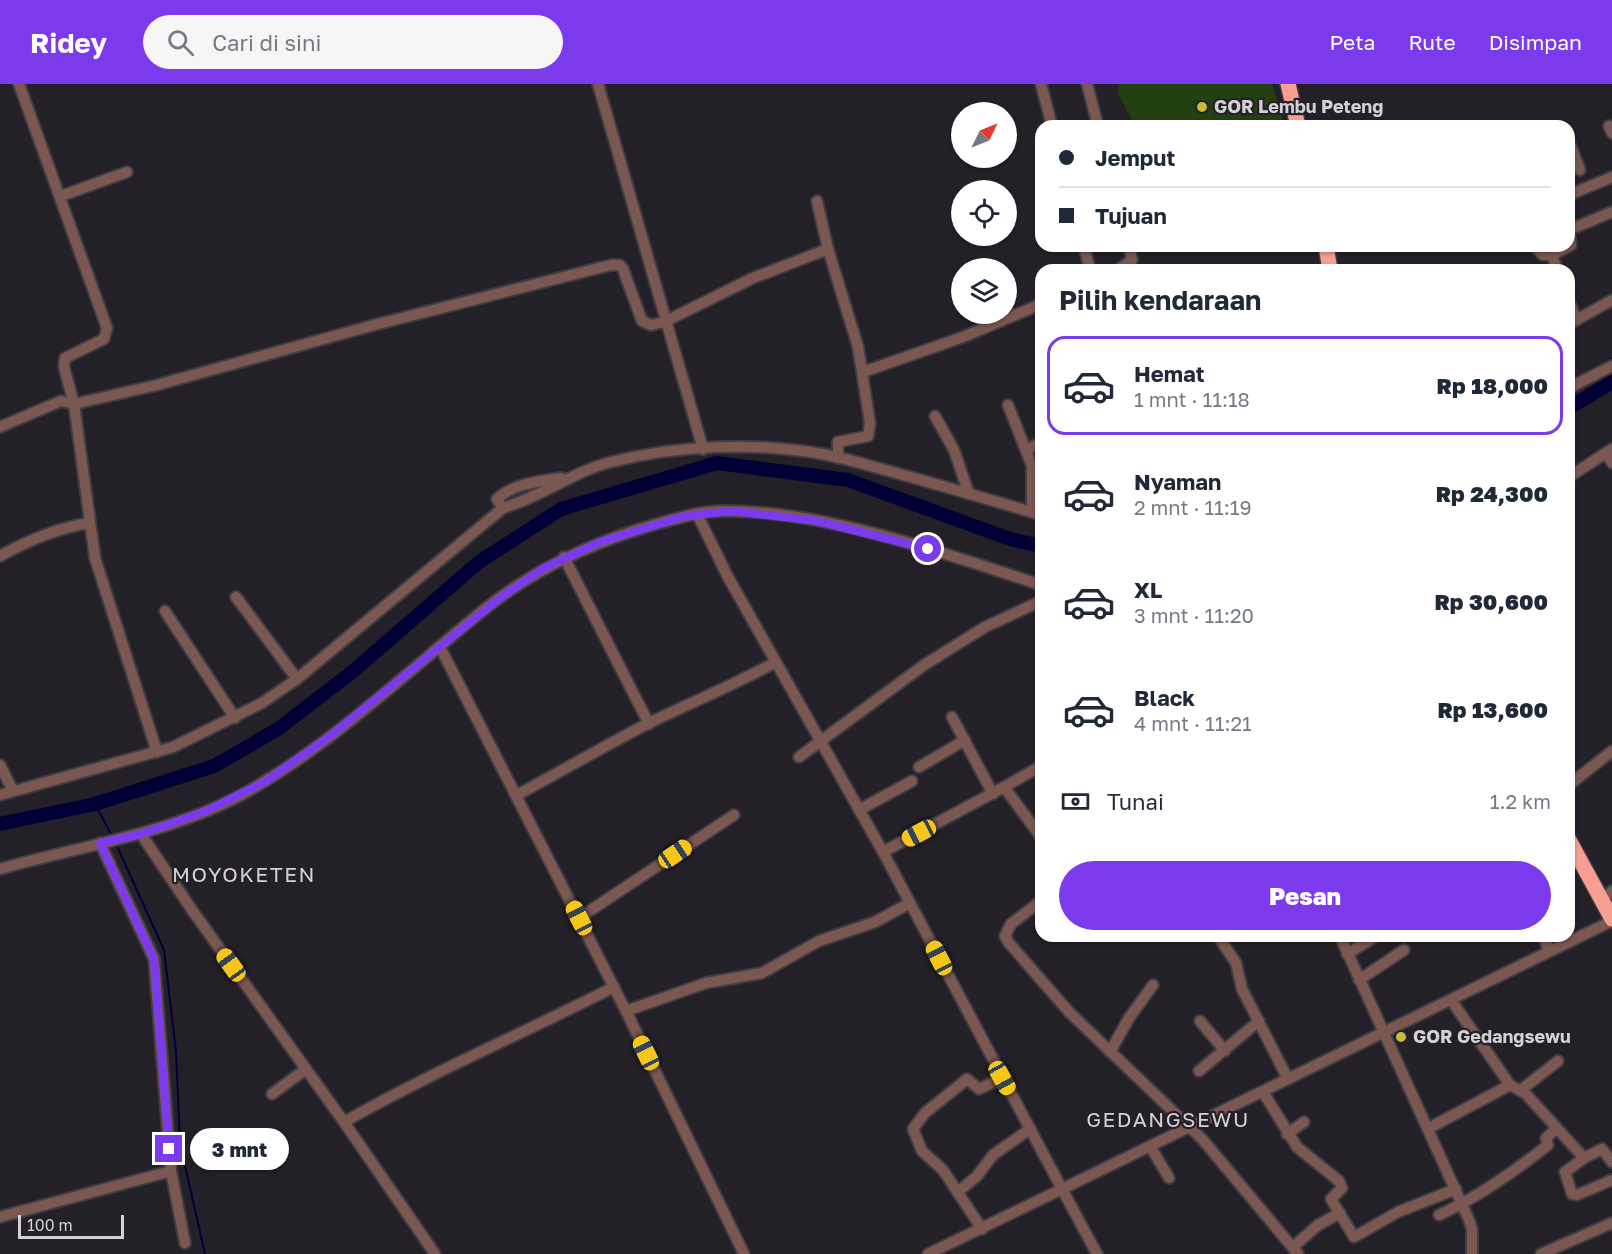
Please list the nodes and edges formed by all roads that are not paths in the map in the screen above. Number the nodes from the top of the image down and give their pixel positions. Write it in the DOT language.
graph roads {
  1 [pos="19,84"];
  2 [pos="598,84"];
  3 [pos="1041,84"];
  4 [pos="1087,84"];
  5 [pos="1288,84"];
  6 [pos="1050,120"];
  7 [pos="1096,120"];
  8 [pos="1297,120"];
  9 [pos="1575,157"];
  10 [pos="1580,170"];
  11 [pos="127,172"];
  12 [pos="1612,177"];
  13 [pos="1575,192"];
  14 [pos="61,196"];
  15 [pos="817,201"];
  16 [pos="1612,212"];
  17 [pos="1575,228"];
  18 [pos="828,249"];
  19 [pos="1130,252"];
  20 [pos="1540,252"];
  21 [pos="1558,252"];
  22 [pos="1552,255"];
  23 [pos="1126,264"];
  24 [pos="1555,264"];
  25 [pos="1612,300"];
  26 [pos="1035,307"];
  27 [pos="1575,321"];
  28 [pos="664,322"];
  29 [pos="1612,366"];
  30 [pos="863,372"];
  31 [pos="1575,385"];
  32 [pos="74,404"];
  33 [pos="1008,405"];
  34 [pos="935,416"];
  35 [pos="0,427"];
  36 [pos="1035,445"];
  37 [pos="703,449"];
  38 [pos="1027,450"];
  39 [pos="1609,451"];
  40 [pos="838,458"];
  41 [pos="1612,463"];
  42 [pos="1035,464"];
  43 [pos="1575,473"];
  44 [pos="969,494"];
  45 [pos="1035,513"];
  46 [pos="698,514"];
  47 [pos="89,523"];
  48 [pos="0,556"];
  49 [pos="564,557"];
  50 [pos="1035,583"];
  51 [pos="237,597"];
  52 [pos="1035,604"];
  53 [pos="165,611"];
  54 [pos="440,647"];
  55 [pos="776,662"];
  56 [pos="297,679"];
  57 [pos="952,717"];
  58 [pos="235,718"];
  59 [pos="649,724"];
  60 [pos="965,740"];
  61 [pos="821,741"];
  62 [pos="1612,751"];
  63 [pos="157,752"];
  64 [pos="799,756"];
  65 [pos="0,765"];
  66 [pos="919,767"];
  67 [pos="1035,770"];
  68 [pos="1575,780"];
  69 [pos="912,781"];
  70 [pos="1004,788"];
  71 [pos="13,791"];
  72 [pos="993,794"];
  73 [pos="0,795"];
  74 [pos="517,795"];
  75 [pos="859,810"];
  76 [pos="734,815"];
  77 [pos="1035,829"];
  78 [pos="141,834"];
  79 [pos="101,843"];
  80 [pos="1575,849"];
  81 [pos="883,852"];
  82 [pos="0,869"];
  83 [pos="1607,896"];
  84 [pos="910,903"];
  85 [pos="1035,906"];
  86 [pos="579,918"];
  87 [pos="1612,920"];
  88 [pos="1575,938"];
  89 [pos="1222,942"];
  90 [pos="1342,942"];
  91 [pos="1366,942"];
  92 [pos="1545,942"];
  93 [pos="1566,942"];
  94 [pos="1404,950"];
  95 [pos="1549,950"];
  96 [pos="1347,954"];
  97 [pos="1359,980"];
  98 [pos="1154,985"];
  99 [pos="614,987"];
  100 [pos="1451,1000"];
  101 [pos="626,1011"];
  102 [pos="1200,1021"];
  103 [pos="1259,1021"];
  104 [pos="1386,1032"];
  105 [pos="1224,1051"];
  106 [pos="1110,1052"];
  107 [pos="1558,1061"];
  108 [pos="306,1069"];
  109 [pos="1199,1071"];
  110 [pos="1002,1078"];
  111 [pos="1288,1079"];
  112 [pos="1510,1085"];
  113 [pos="1521,1090"];
  114 [pos="1263,1092"];
  115 [pos="272,1094"];
  116 [pos="344,1122"];
  117 [pos="1305,1122"];
  118 [pos="1190,1128"];
  119 [pos="1430,1128"];
  120 [pos="1557,1128"];
  121 [pos="1030,1129"];
  122 [pos="1287,1134"];
  123 [pos="1150,1146"];
  124 [pos="1584,1158"];
  125 [pos="1612,1162"];
  126 [pos="171,1171"];
  127 [pos="1169,1178"];
  128 [pos="1612,1180"];
  129 [pos="1062,1189"];
  130 [pos="1456,1189"];
  131 [pos="958,1192"];
  132 [pos="1463,1205"];
  133 [pos="1340,1213"];
  134 [pos="1439,1215"];
  135 [pos="0,1217"];
  136 [pos="1612,1223"];
  137 [pos="982,1229"];
  138 [pos="185,1243"];
  139 [pos="1295,1250"];
  140 [pos="435,1254"];
  141 [pos="744,1254"];
  142 [pos="928,1254"];
  143 [pos="1097,1254"];
  144 [pos="1472,1254"];
  145 [pos="1541,1254"];
  1 -- 14 [label="street"];
  2 -- 28 [label="street"];
  3 -- 6 [label="street"];
  4 -- 7 [label="street"];
  5 -- 8 [label="highway"];
  9 -- 10 [label="street"];
  11 -- 14 [label="street"];
  12 -- 13 [label="street"];
  14 -- 32 [label="street"];
  15 -- 18 [label="street"];
  16 -- 17 [label="street"];
  18 -- 28 [label="street"];
  18 -- 30 [label="street"];
  19 -- 23 [label="street"];
  20 -- 22 [label="street"];
  21 -- 22 [label="street"];
  22 -- 24 [label="street"];
  25 -- 27 [label="street"];
  26 -- 30 [label="street"];
  28 -- 32 [label="street"];
  28 -- 37 [label="street"];
  29 -- 31 [label="street"];
  30 -- 40 [label="street"];
  32 -- 35 [label="street"];
  32 -- 47 [label="street"];
  33 -- 38 [label="street"];
  34 -- 44 [label="street"];
  36 -- 38 [label="street"];
  37 -- 40 [label="street"];
  37 -- 56 [label="street"];
  38 -- 42 [label="street"];
  39 -- 41 [label="street"];
  39 -- 43 [label="street"];
  40 -- 44 [label="street"];
  44 -- 45 [label="street"];
  46 -- 49 [label="street"];
  46 -- 50 [label="street"];
  46 -- 55 [label="street"];
  47 -- 48 [label="street"];
  47 -- 63 [label="street"];
  49 -- 54 [label="street"];
  49 -- 59 [label="street"];
  51 -- 56 [label="street"];
  52 -- 61 [label="street"];
  53 -- 58 [label="street"];
  54 -- 74 [label="street"];
  54 -- 78 [label="street"];
  55 -- 59 [label="street"];
  55 -- 61 [label="street"];
  56 -- 58 [label="street"];
  57 -- 60 [label="street"];
  58 -- 63 [label="street"];
  59 -- 74 [label="street"];
  60 -- 66 [label="street"];
  60 -- 72 [label="street"];
  61 -- 64 [label="street"];
  61 -- 75 [label="street"];
  62 -- 68 [label="street"];
  63 -- 71 [label="street"];
  65 -- 71 [label="street"];
  67 -- 70 [label="street"];
  69 -- 75 [label="street"];
  70 -- 72 [label="street"];
  70 -- 77 [label="street"];
  71 -- 73 [label="street"];
  72 -- 81 [label="street"];
  74 -- 86 [label="street"];
  75 -- 81 [label="street"];
  76 -- 86 [label="street"];
  78 -- 79 [label="street"];
  78 -- 108 [label="street"];
  79 -- 82 [label="street"];
  79 -- 126 [label="street"];
  80 -- 83 [label="highway"];
  81 -- 84 [label="street"];
  83 -- 87 [label="highway"];
  84 -- 101 [label="street"];
  84 -- 110 [label="street"];
  85 -- 106 [label="street"];
  86 -- 99 [label="street"];
  87 -- 88 [label="street"];
  89 -- 103 [label="street"];
  90 -- 96 [label="street"];
  91 -- 96 [label="street"];
  92 -- 95 [label="street"];
  93 -- 95 [label="street"];
  94 -- 97 [label="street"];
  95 -- 100 [label="street"];
  96 -- 97 [label="street"];
  97 -- 104 [label="street"];
  98 -- 106 [label="street"];
  99 -- 101 [label="street"];
  99 -- 116 [label="street"];
  100 -- 104 [label="street"];
  100 -- 112 [label="street"];
  101 -- 141 [label="street"];
  102 -- 105 [label="street"];
  103 -- 105 [label="street"];
  103 -- 111 [label="street"];
  104 -- 111 [label="street"];
  104 -- 119 [label="street"];
  105 -- 109 [label="street"];
  106 -- 118 [label="street"];
  107 -- 113 [label="street"];
  108 -- 115 [label="street"];
  108 -- 116 [label="street"];
  110 -- 121 [label="street"];
  110 -- 131 [label="street"];
  111 -- 114 [label="street"];
  112 -- 113 [label="street"];
  112 -- 119 [label="street"];
  113 -- 120 [label="street"];
  114 -- 118 [label="street"];
  114 -- 122 [label="street"];
  116 -- 140 [label="street"];
  117 -- 122 [label="street"];
  118 -- 123 [label="street"];
  118 -- 139 [label="street"];
  119 -- 130 [label="street"];
  120 -- 124 [label="street"];
  120 -- 132 [label="street"];
  121 -- 129 [label="street"];
  121 -- 131 [label="street"];
  122 -- 133 [label="street"];
  123 -- 127 [label="street"];
  123 -- 129 [label="street"];
  124 -- 125 [label="street"];
  124 -- 128 [label="street"];
  126 -- 135 [label="street"];
  126 -- 138 [label="street"];
  129 -- 137 [label="street"];
  129 -- 143 [label="street"];
  130 -- 132 [label="street"];
  130 -- 133 [label="street"];
  131 -- 137 [label="street"];
  132 -- 134 [label="street"];
  132 -- 144 [label="street"];
  133 -- 139 [label="street"];
  136 -- 145 [label="street"];
  137 -- 142 [label="street"];
}
